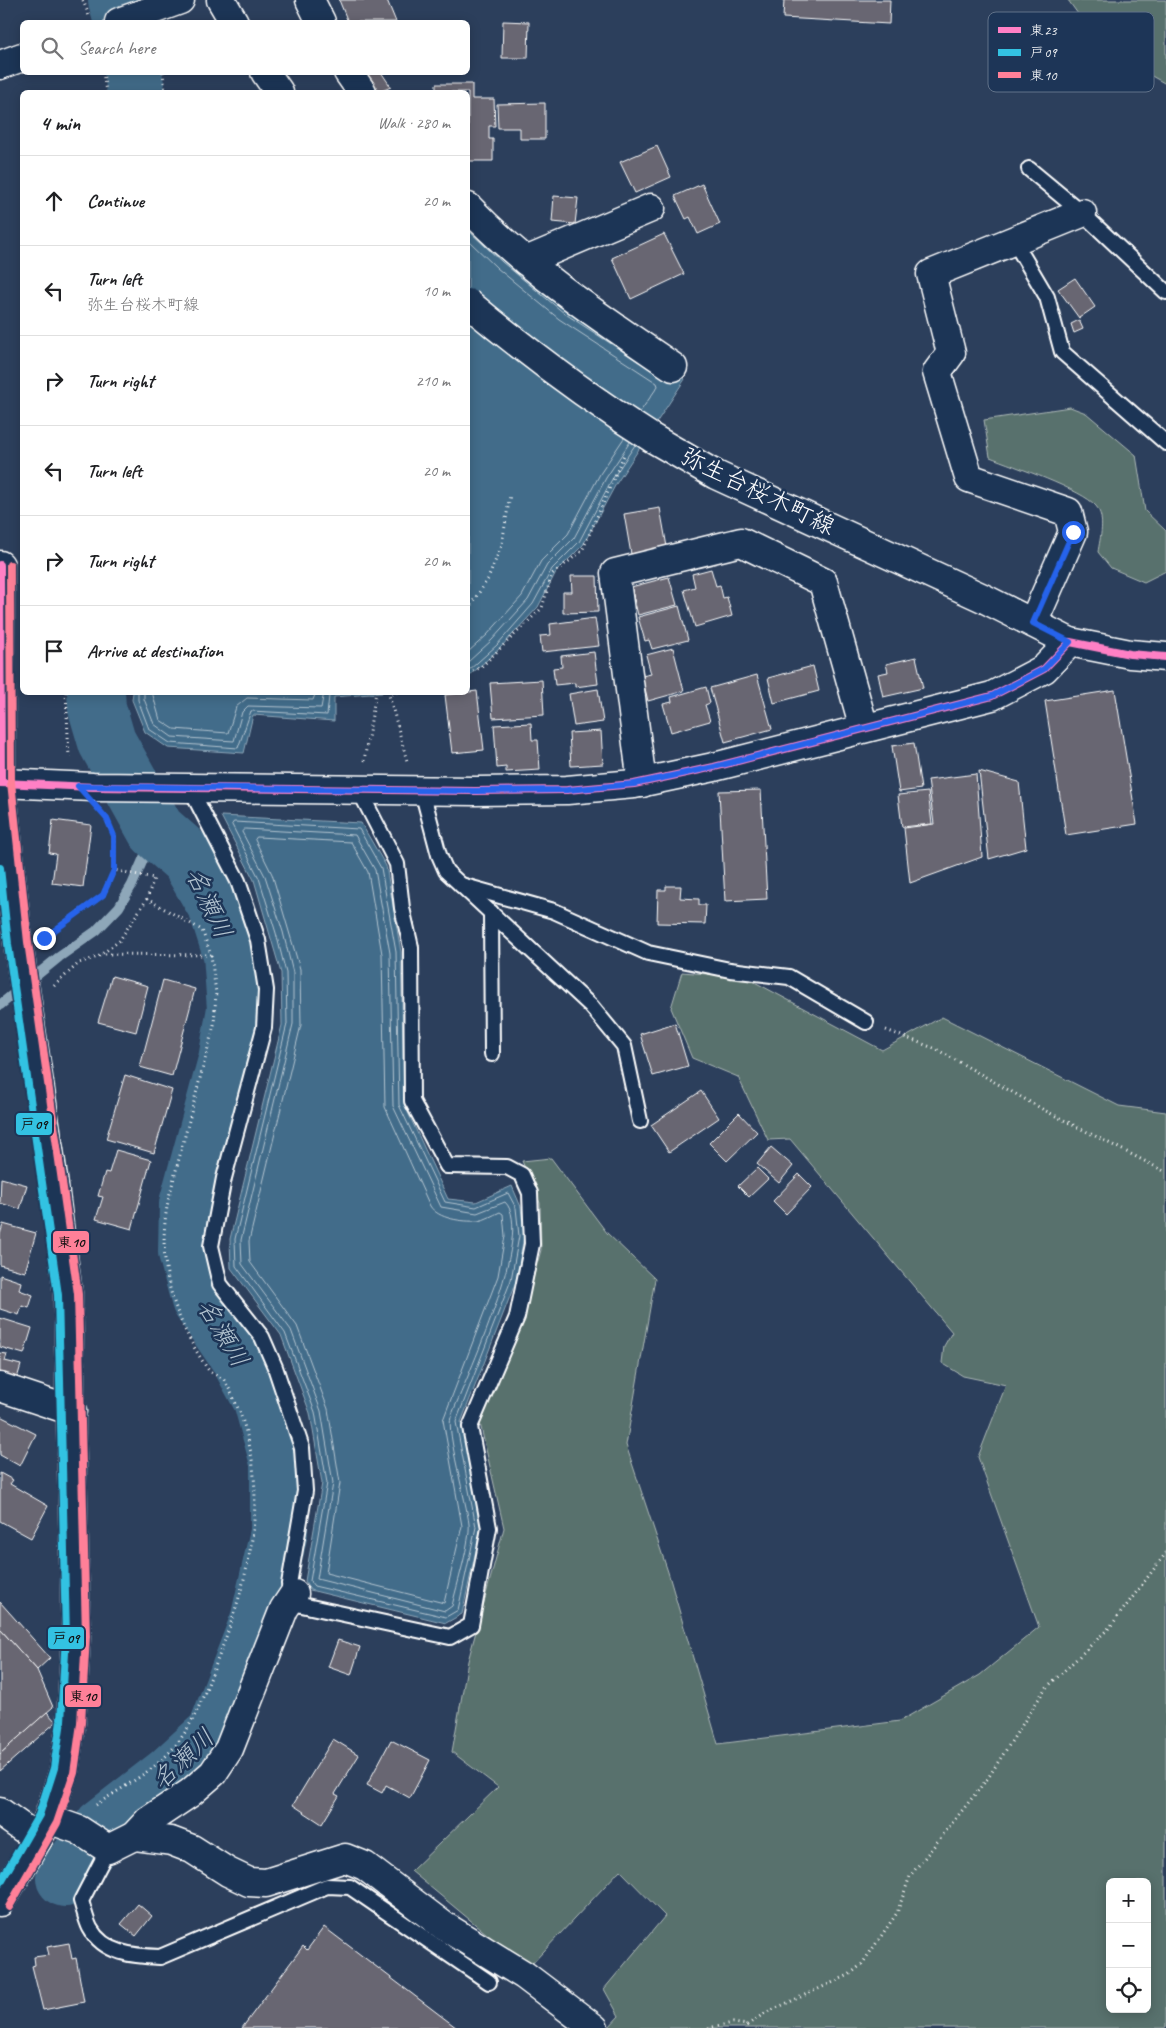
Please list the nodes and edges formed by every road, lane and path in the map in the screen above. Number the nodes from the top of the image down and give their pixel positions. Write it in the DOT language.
graph roads {
  1 [pos="84,0"];
  2 [pos="180,0"];
  3 [pos="221,0"];
  4 [pos="310,0"];
  5 [pos="131,18"];
  6 [pos="90,20"];
  7 [pos="233,20"];
  8 [pos="319,20"];
  9 [pos="20,58"];
  10 [pos="0,65"];
  11 [pos="103,75"];
  12 [pos="163,75"];
  13 [pos="267,75"];
  14 [pos="350,75"];
  15 [pos="106,90"];
  16 [pos="165,90"];
  17 [pos="278,90"];
  18 [pos="361,90"];
  19 [pos="1029,169"];
  20 [pos="651,208"];
  21 [pos="470,209"];
  22 [pos="1082,214"];
  23 [pos="1014,241"];
  24 [pos="526,261"];
  25 [pos="1166,292"];
  26 [pos="470,305"];
  27 [pos="673,367"];
  28 [pos="640,443"];
  29 [pos="1166,444"];
  30 [pos="510,495"];
  31 [pos="0,565"];
  32 [pos="470,606"];
  33 [pos="1033,623"];
  34 [pos="1070,642"];
  35 [pos="1166,657"];
  36 [pos="470,671"];
  37 [pos="66,695"];
  38 [pos="375,695"];
  39 [pos="389,695"];
  40 [pos="864,728"];
  41 [pos="69,757"];
  42 [pos="2,783"];
  43 [pos="642,783"];
  44 [pos="86,787"];
  45 [pos="182,788"];
  46 [pos="358,790"];
  47 [pos="419,791"];
  48 [pos="114,870"];
  49 [pos="461,885"];
  50 [pos="147,899"];
  51 [pos="490,912"];
  52 [pos="18,948"];
  53 [pos="101,954"];
  54 [pos="211,955"];
  55 [pos="26,995"];
  56 [pos="866,1022"];
  57 [pos="492,1054"];
  58 [pos="640,1121"];
  59 [pos="1166,1172"];
  60 [pos="0,1387"];
  61 [pos="72,1411"];
  62 [pos="1166,1553"];
  63 [pos="294,1594"];
  64 [pos="0,1812"];
  65 [pos="43,1829"];
  66 [pos="76,1830"];
  67 [pos="134,1836"];
  68 [pos="108,1849"];
  69 [pos="0,1902"];
  70 [pos="489,1982"];
  71 [pos="746,2027"];
  72 [pos="594,2028"];
  73 [pos="708,2028"];
  1 -- 6 [label="path"];
  2 -- 5 [label="street"];
  3 -- 7 [label="street"];
  4 -- 8 [label="street"];
  9 -- 10 [label="street"];
  11 -- 15 [label="path"];
  12 -- 16 [label="path"];
  13 -- 17 [label="street"];
  14 -- 18 [label="street"];
  19 -- 22 [label="lane"];
  20 -- 24 [label="street"];
  21 -- 24 [label="street"];
  22 -- 23 [label="street"];
  22 -- 25 [label="lane"];
  23 -- 29 [label="lane"];
  23 -- 33 [label="street"];
  24 -- 27 [label="street"];
  26 -- 28 [label="street, 弥生台桜木町線, bridge"];
  28 -- 33 [label="street, 弥生台桜木町線"];
  28 -- 36 [label="path"];
  30 -- 32 [label="path"];
  31 -- 42 [label="street"];
  33 -- 34 [label="street, 弥生台桜木町線"];
  34 -- 35 [label="street, 弥生台桜木町線"];
  34 -- 40 [label="street"];
  37 -- 41 [label="path"];
  38 -- 46 [label="path"];
  39 -- 47 [label="path"];
  40 -- 43 [label="street"];
  40 -- 43 [label="street"];
  42 -- 44 [label="street"];
  42 -- 52 [label="street"];
  43 -- 47 [label="street"];
  44 -- 45 [label="street"];
  44 -- 48 [label="path"];
  45 -- 46 [label="street"];
  45 -- 63 [label="lane"];
  46 -- 47 [label="street"];
  46 -- 63 [label="lane"];
  47 -- 49 [label="lane"];
  48 -- 50 [label="path"];
  48 -- 52 [label="path"];
  49 -- 51 [label="lane"];
  49 -- 56 [label="lane"];
  50 -- 53 [label="path"];
  50 -- 54 [label="path"];
  51 -- 57 [label="lane"];
  51 -- 58 [label="lane"];
  52 -- 55 [label="street"];
  53 -- 54 [label="path"];
  53 -- 55 [label="path"];
  54 -- 66 [label="path"];
  55 -- 61 [label="street"];
  56 -- 59 [label="path"];
  60 -- 61 [label="street"];
  61 -- 65 [label="street"];
  62 -- 71 [label="path"];
  63 -- 67 [label="street"];
  64 -- 65 [label="street"];
  65 -- 66 [label="street"];
  65 -- 69 [label="street"];
  66 -- 68 [label="street"];
  67 -- 68 [label="street"];
  67 -- 72 [label="street"];
  68 -- 70 [label="lane"];
  71 -- 73 [label="path"];
}
